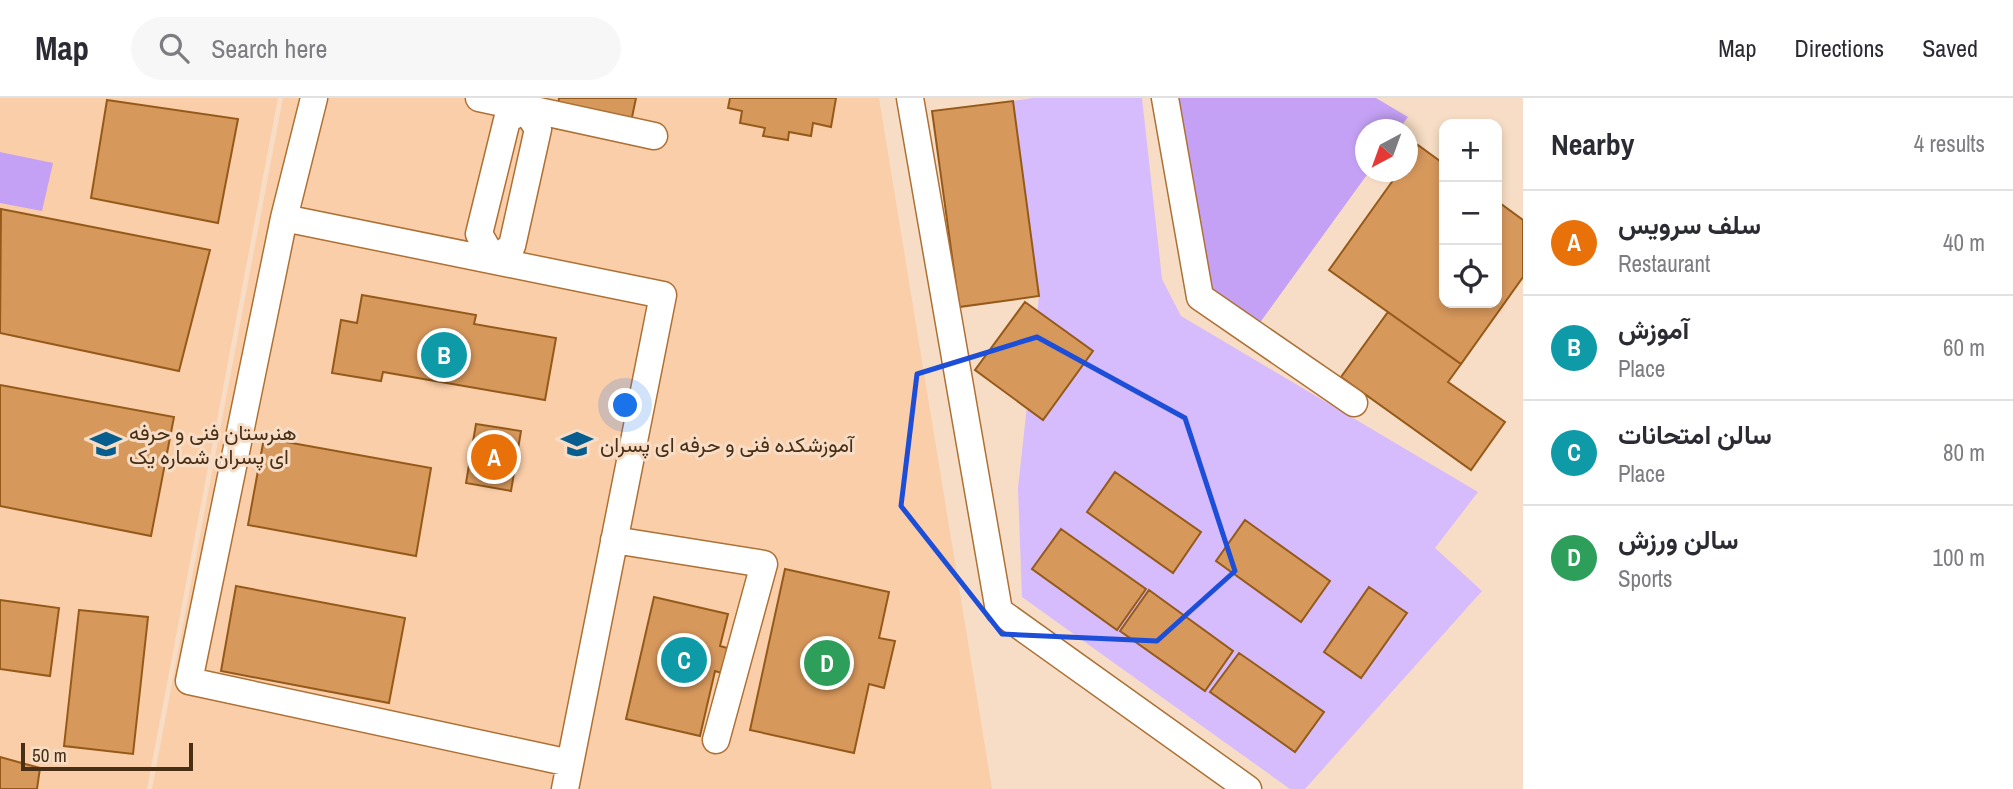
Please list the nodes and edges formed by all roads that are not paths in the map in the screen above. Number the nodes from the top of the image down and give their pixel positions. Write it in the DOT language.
graph roads {
  1 [pos="314,98"];
  2 [pos="480,98"];
  3 [pos="910,98"];
  4 [pos="1165,98"];
  5 [pos="525,109"];
  6 [pos="653,136"];
  7 [pos="284,218"];
  8 [pos="494,260"];
  9 [pos="1354,403"];
  10 [pos="614,540"];
  11 [pos="716,740"];
  12 [pos="570,763"];
  13 [pos="565,789"];
  14 [pos="1248,789"];
  1 -- 7 [label="lane"];
  2 -- 5 [label="lane"];
  3 -- 14 [label="lane"];
  4 -- 9 [label="lane"];
  5 -- 6 [label="lane"];
  5 -- 8 [label="lane"];
  7 -- 8 [label="lane"];
  7 -- 12 [label="lane"];
  8 -- 10 [label="lane"];
  10 -- 11 [label="lane"];
  10 -- 12 [label="lane"];
  12 -- 13 [label="lane"];
}
